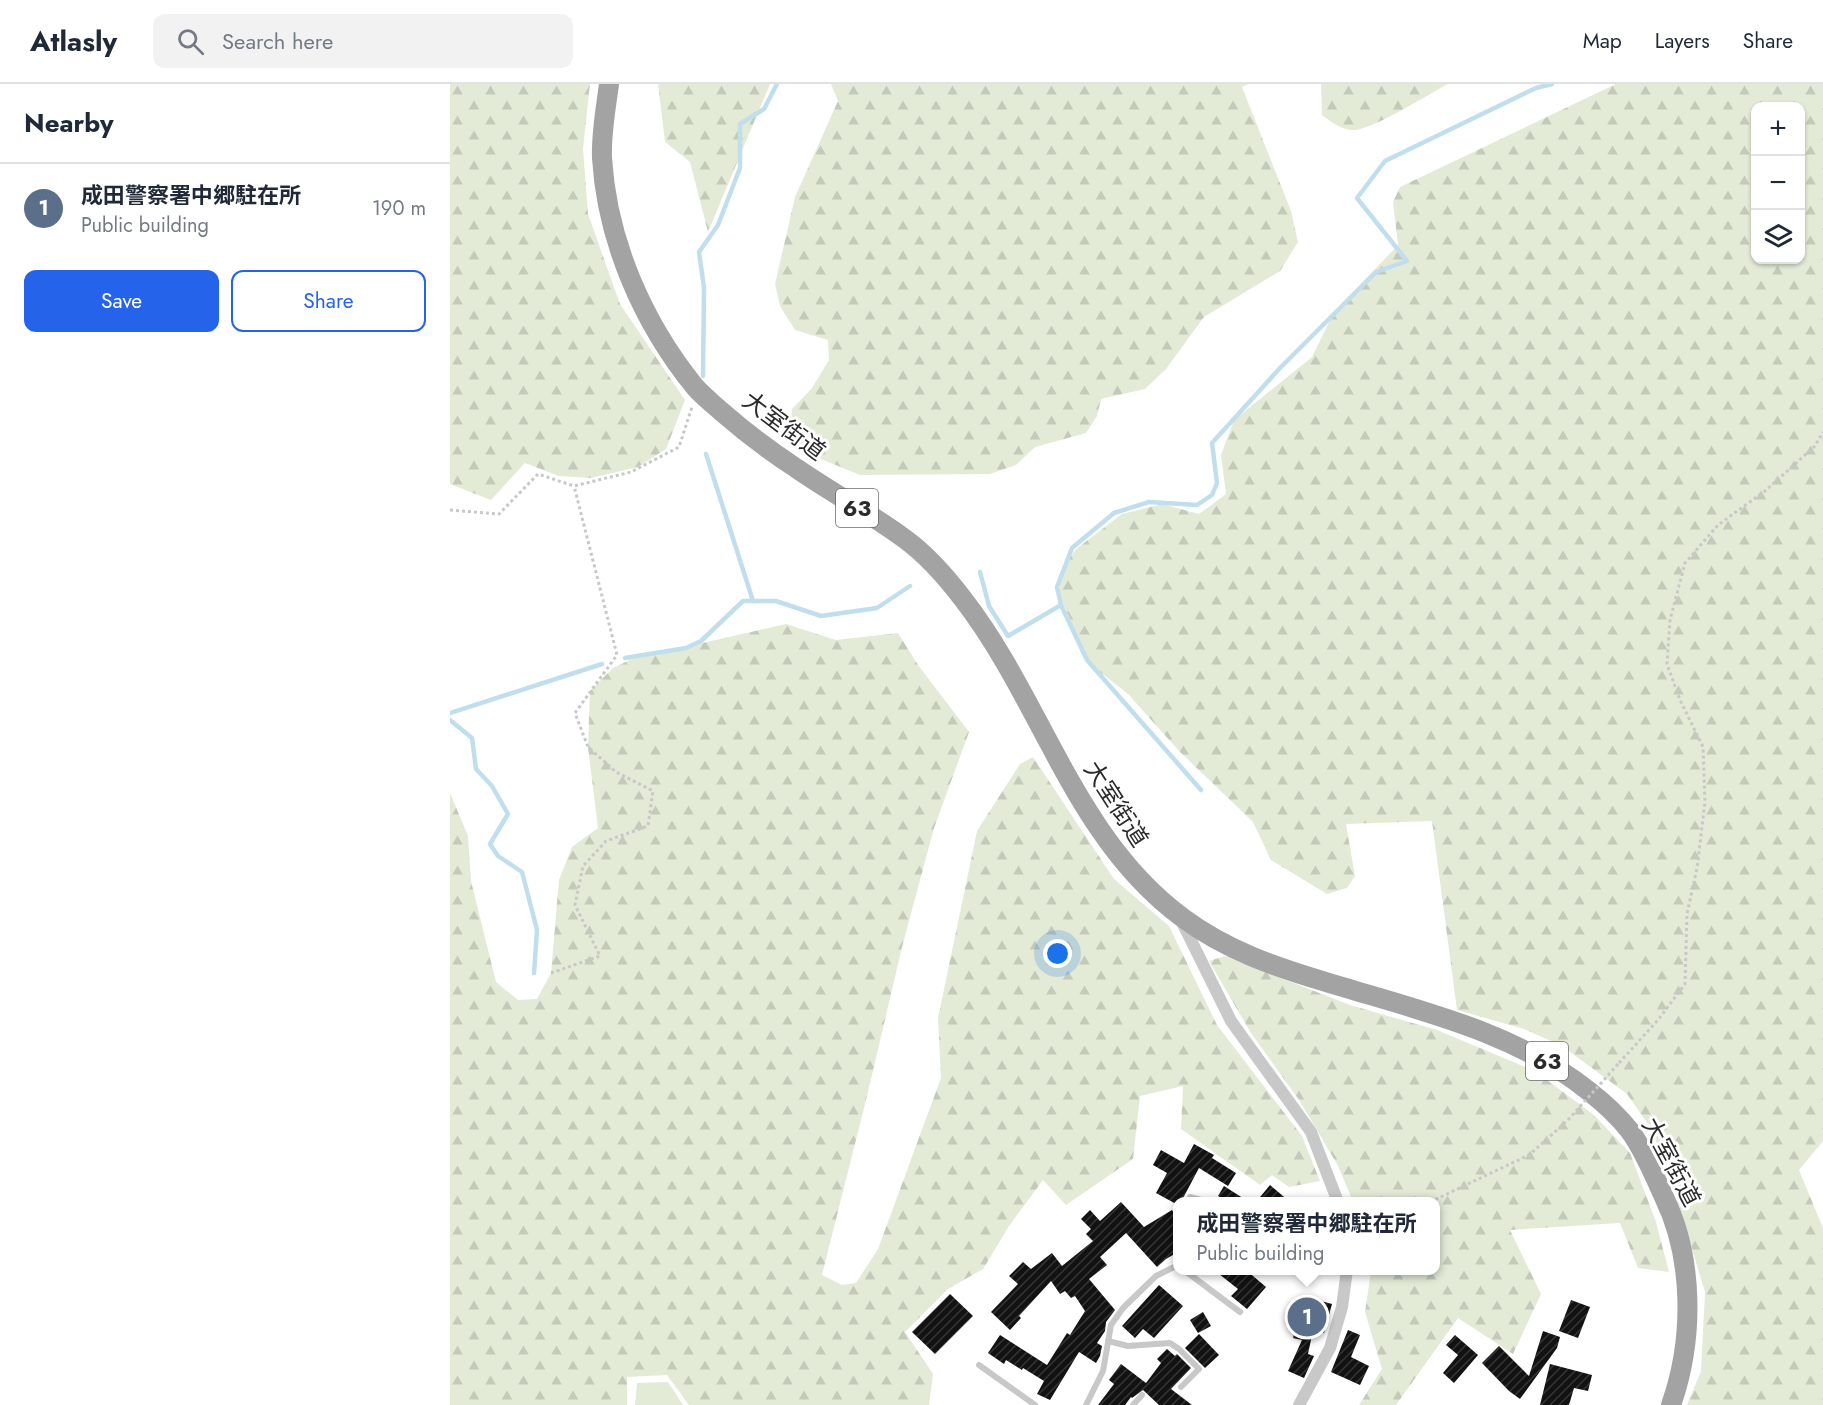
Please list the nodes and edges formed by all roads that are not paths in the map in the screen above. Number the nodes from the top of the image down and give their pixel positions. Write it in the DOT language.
graph roads {
  1 [pos="609,84"];
  2 [pos="1179,916"];
  3 [pos="1336,1197"];
  4 [pos="1173,1268"];
  5 [pos="1191,1275"];
  6 [pos="1346,1275"];
  7 [pos="1240,1312"];
  8 [pos="1108,1341"];
  9 [pos="979,1365"];
  10 [pos="1181,1387"];
  11 [pos="1142,1395"];
  12 [pos="1035,1405"];
  13 [pos="1086,1405"];
  14 [pos="1133,1405"];
  15 [pos="1299,1405"];
  16 [pos="1671,1405"];
  1 -- 2 [label="main road, 大室街道 / 63"];
  2 -- 3 [label="street"];
  2 -- 16 [label="main road, 大室街道 / 63"];
  4 -- 8 [label="lane"];
  5 -- 7 [label="lane"];
  6 -- 15 [label="street"];
  8 -- 10 [label="lane"];
  8 -- 13 [label="lane"];
  9 -- 12 [label="lane"];
  11 -- 14 [label="lane"];
}
